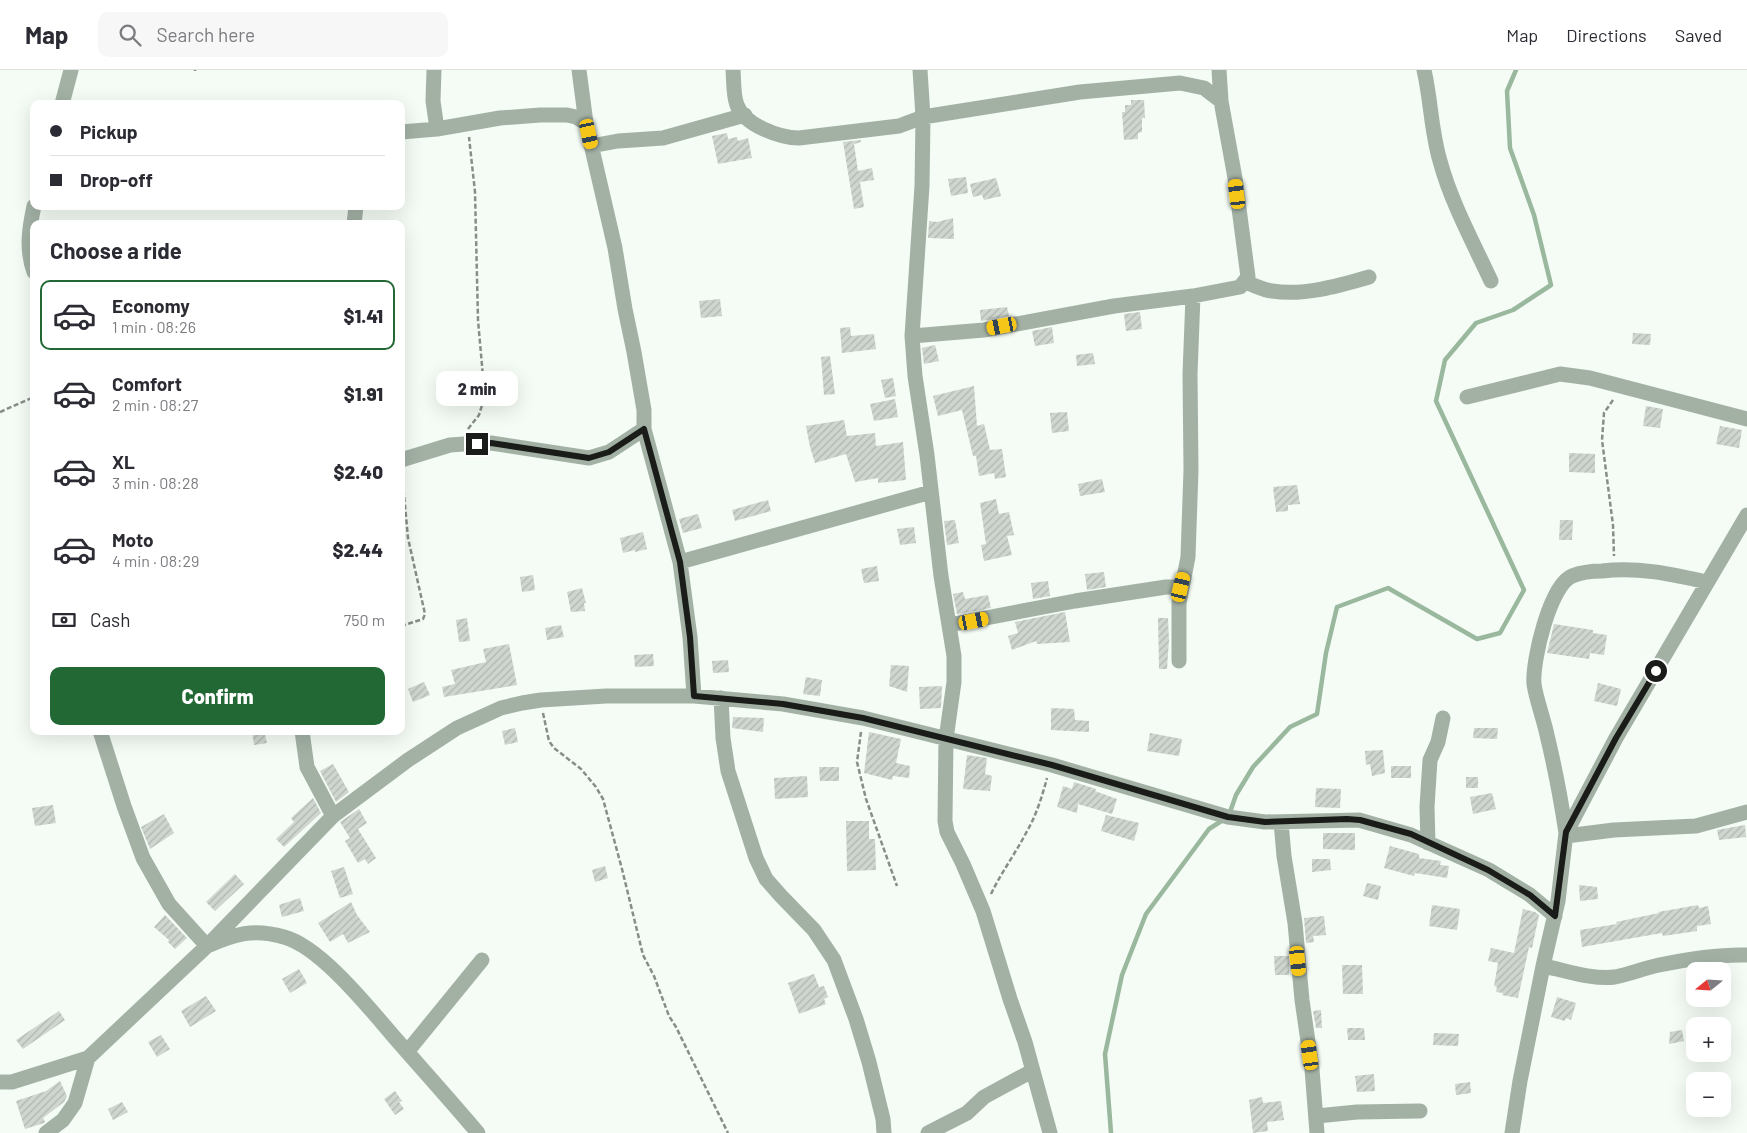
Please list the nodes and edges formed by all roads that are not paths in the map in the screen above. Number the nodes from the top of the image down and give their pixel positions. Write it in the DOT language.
graph roads {
  1 [pos="72,70"];
  2 [pos="434,70"];
  3 [pos="578,70"];
  4 [pos="734,70"];
  5 [pos="920,70"];
  6 [pos="1218,70"];
  7 [pos="1424,70"];
  8 [pos="63,100"];
  9 [pos="1221,101"];
  10 [pos="744,116"];
  11 [pos="923,116"];
  12 [pos="586,123"];
  13 [pos="437,129"];
  14 [pos="405,132"];
  15 [pos="591,146"];
  16 [pos="30,225"];
  17 [pos="30,260"];
  18 [pos="1369,277"];
  19 [pos="1491,281"];
  20 [pos="1246,282"];
  21 [pos="1193,296"];
  22 [pos="912,336"];
  23 [pos="1467,397"];
  24 [pos="1747,419"];
  25 [pos="644,429"];
  26 [pos="405,459"];
  27 [pos="931,492"];
  28 [pos="1747,515"];
  29 [pos="680,562"];
  30 [pos="1707,582"];
  31 [pos="1181,587"];
  32 [pos="949,625"];
  33 [pos="1179,661"];
  34 [pos="694,696"];
  35 [pos="722,698"];
  36 [pos="1443,718"];
  37 [pos="101,735"];
  38 [pos="303,735"];
  39 [pos="946,740"];
  40 [pos="1747,812"];
  41 [pos="333,816"];
  42 [pos="1281,822"];
  43 [pos="1566,834"];
  44 [pos="1428,843"];
  45 [pos="1555,916"];
  46 [pos="207,946"];
  47 [pos="1747,955"];
  48 [pos="482,960"];
  49 [pos="1543,966"];
  50 [pos="407,1052"];
  51 [pos="88,1058"];
  52 [pos="1032,1071"];
  53 [pos="0,1082"];
  54 [pos="1420,1110"];
  55 [pos="1317,1116"];
  56 [pos="46,1133"];
  57 [pos="478,1133"];
  58 [pos="884,1133"];
  59 [pos="928,1133"];
  60 [pos="1050,1133"];
  61 [pos="1317,1133"];
  62 [pos="1512,1133"];
  1 -- 8 [label="street"];
  2 -- 13 [label="street"];
  3 -- 12 [label="street"];
  4 -- 10 [label="street"];
  5 -- 11 [label="street"];
  6 -- 9 [label="street"];
  7 -- 19 [label="street"];
  9 -- 11 [label="street"];
  9 -- 20 [label="street"];
  10 -- 11 [label="street"];
  10 -- 15 [label="street"];
  11 -- 22 [label="street"];
  12 -- 13 [label="street"];
  12 -- 15 [label="street"];
  13 -- 14 [label="street"];
  15 -- 25 [label="street"];
  16 -- 17 [label="street"];
  18 -- 20 [label="street"];
  20 -- 21 [label="street"];
  21 -- 22 [label="street"];
  21 -- 31 [label="street"];
  22 -- 27 [label="street"];
  23 -- 24 [label="street"];
  25 -- 26 [label="street"];
  25 -- 29 [label="street"];
  27 -- 29 [label="street"];
  27 -- 32 [label="street"];
  28 -- 30 [label="street"];
  29 -- 34 [label="street"];
  30 -- 43 [label="street"];
  30 -- 43 [label="street"];
  31 -- 32 [label="street"];
  31 -- 33 [label="street"];
  32 -- 39 [label="street"];
  34 -- 35 [label="street"];
  34 -- 41 [label="street"];
  35 -- 39 [label="street"];
  35 -- 58 [label="street"];
  36 -- 44 [label="street"];
  37 -- 46 [label="street"];
  38 -- 41 [label="street"];
  39 -- 42 [label="street"];
  39 -- 52 [label="street"];
  40 -- 43 [label="street"];
  41 -- 46 [label="street"];
  42 -- 44 [label="street"];
  42 -- 55 [label="street"];
  43 -- 45 [label="street"];
  44 -- 45 [label="street"];
  45 -- 49 [label="street"];
  46 -- 50 [label="street"];
  46 -- 51 [label="street"];
  47 -- 49 [label="street"];
  48 -- 50 [label="street"];
  49 -- 62 [label="street"];
  50 -- 57 [label="street"];
  51 -- 53 [label="street"];
  51 -- 56 [label="street"];
  52 -- 59 [label="street"];
  52 -- 60 [label="street"];
  54 -- 55 [label="street"];
  55 -- 61 [label="street"];
}
